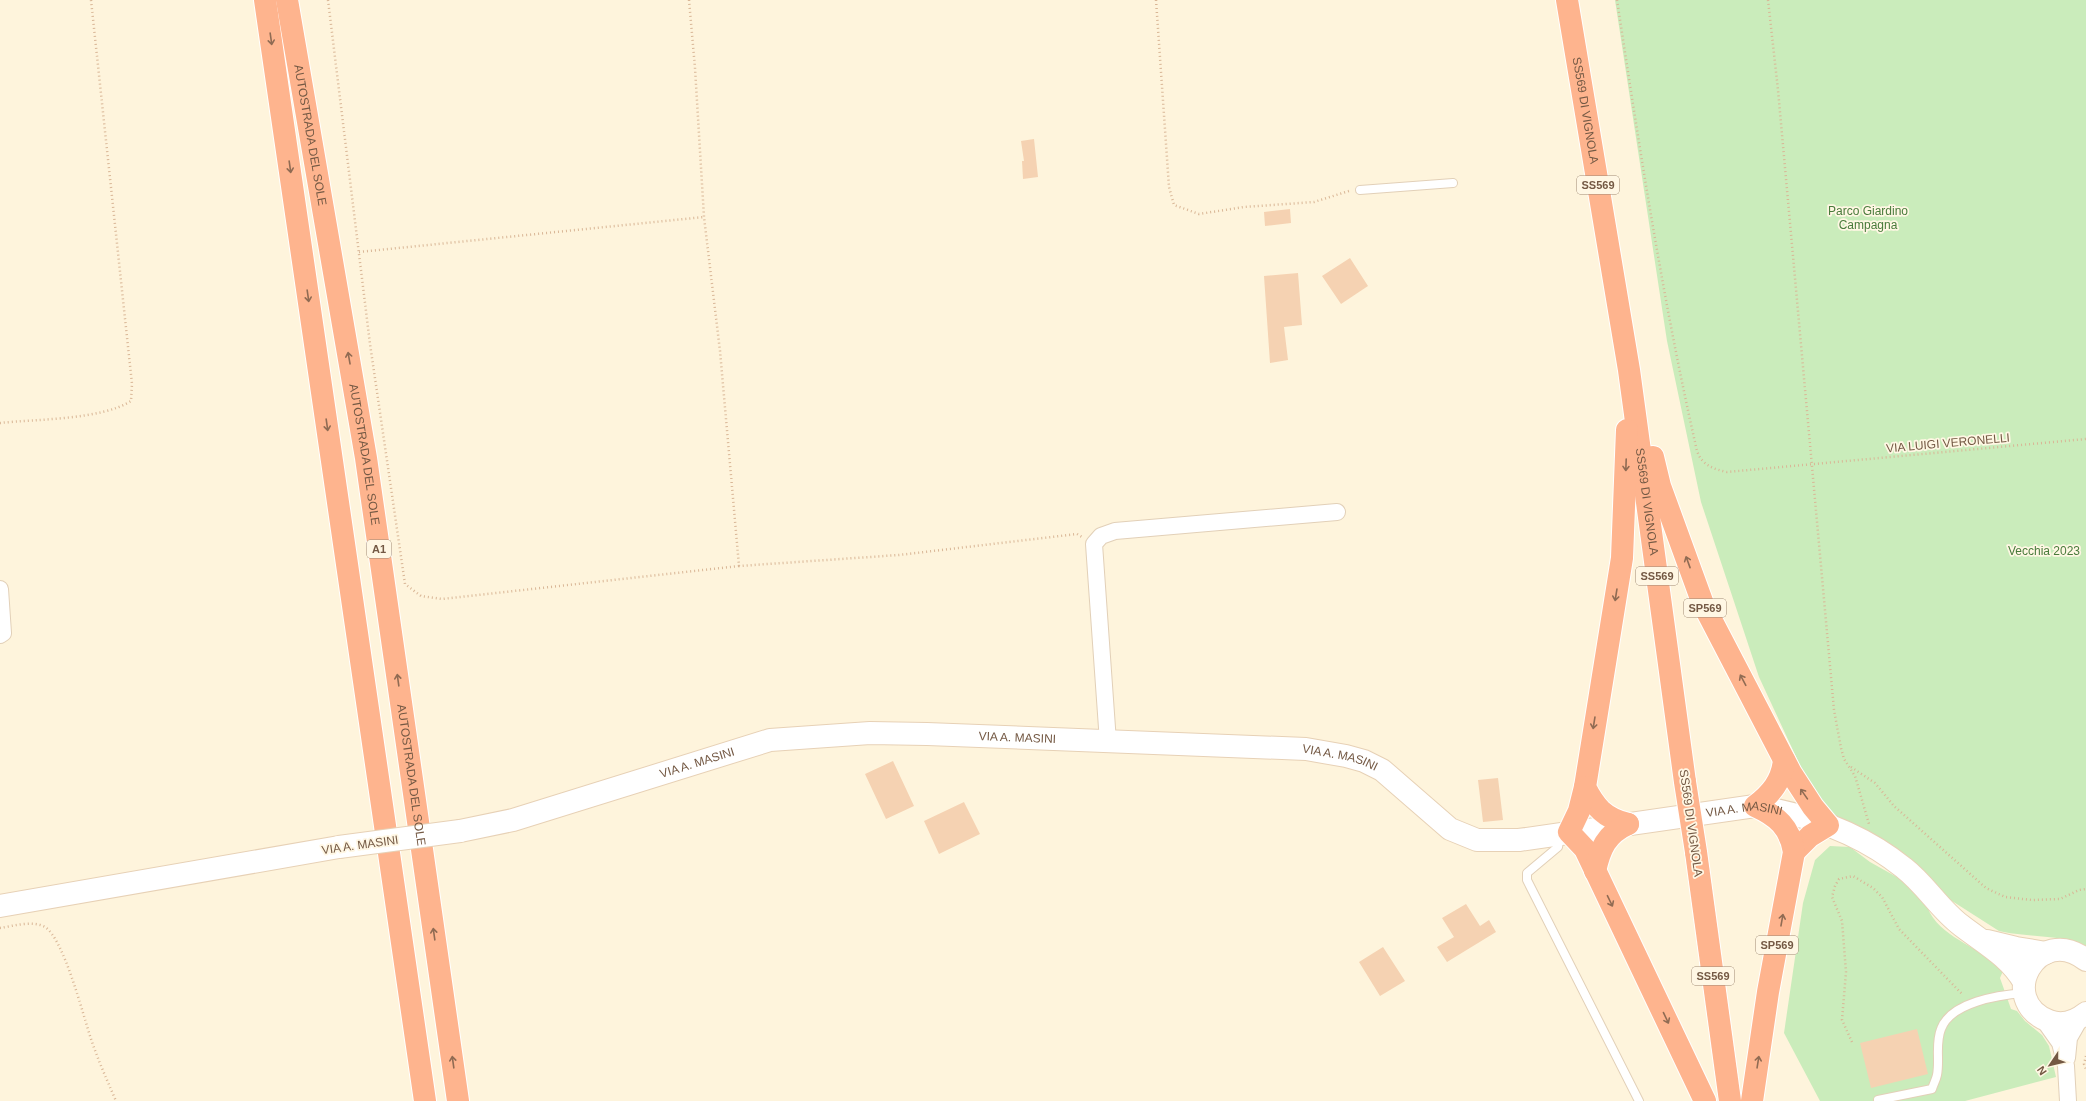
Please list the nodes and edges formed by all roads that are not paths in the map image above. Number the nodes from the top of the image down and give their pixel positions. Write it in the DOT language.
graph roads {
  1 [pos="265,0"];
  2 [pos="287,0"];
  3 [pos="1566,0"];
  4 [pos="1453,184"];
  5 [pos="1360,190"];
  6 [pos="1629,370"];
  7 [pos="1337,512"];
  8 [pos="0,589"];
  9 [pos="0,635"];
  10 [pos="1108,742"];
  11 [pos="1784,760"];
  12 [pos="1584,787"];
  13 [pos="1755,806"];
  14 [pos="1628,824"];
  15 [pos="1828,825"];
  16 [pos="1565,833"];
  17 [pos="1794,852"];
  18 [pos="1595,871"];
  19 [pos="0,906"];
  20 [pos="1982,940"];
  21 [pos="2046,953"];
  22 [pos="2086,960"];
  23 [pos="2024,988"];
  24 [pos="2083,1015"];
  25 [pos="2043,1019"];
  26 [pos="2066,1066"];
  27 [pos="1878,1100"];
  28 [pos="426,1101"];
  29 [pos="458,1101"];
  30 [pos="1639,1101"];
  31 [pos="1705,1101"];
  32 [pos="1730,1101"];
  33 [pos="1752,1101"];
  34 [pos="2068,1101"];
  1 -- 28 [label="highway, AUTOSTRADA DEL SOLE, one-way"];
  29 -- 2 [label="highway, AUTOSTRADA DEL SOLE / A1, one-way"];
  3 -- 6 [label="highway, SS569 DI VIGNOLA / SS569"];
  4 -- 5 [label="lane"];
  11 -- 6 [label="highway, SP569, one-way"];
  6 -- 12 [label="highway, one-way"];
  6 -- 32 [label="highway, SS569 DI VIGNOLA / SS569, bridge"];
  7 -- 10 [label="street"];
  8 -- 9 [label="street"];
  10 -- 16 [label="street, VIA A. MASINI"];
  10 -- 19 [label="street, VIA A. MASINI, bridge"];
  11 -- 13 [label="highway"];
  15 -- 11 [label="highway, SP569, one-way"];
  12 -- 14 [label="highway"];
  12 -- 16 [label="highway"];
  13 -- 14 [label="street, VIA A. MASINI"];
  13 -- 15 [label="street, VIA A. MASINI"];
  13 -- 17 [label="highway, SP569"];
  14 -- 16 [label="street, VIA A. MASINI"];
  14 -- 18 [label="highway"];
  15 -- 17 [label="highway"];
  15 -- 20 [label="street, VIA A. MASINI"];
  16 -- 18 [label="highway"];
  16 -- 30 [label="lane"];
  33 -- 17 [label="highway, SP569, one-way"];
  18 -- 31 [label="highway, one-way"];
  20 -- 21 [label="street, VIA A. MASINI"];
  20 -- 23 [label="street, VIA A. MASINI"];
  21 -- 22 [label="street, VIA A. MASINI"];
  21 -- 23 [label="street, VIA A. MASINI"];
  23 -- 25 [label="street, VIA A. MASINI"];
  23 -- 27 [label="lane"];
  24 -- 25 [label="street"];
  24 -- 26 [label="street"];
  25 -- 26 [label="street"];
  26 -- 34 [label="street"];
}
